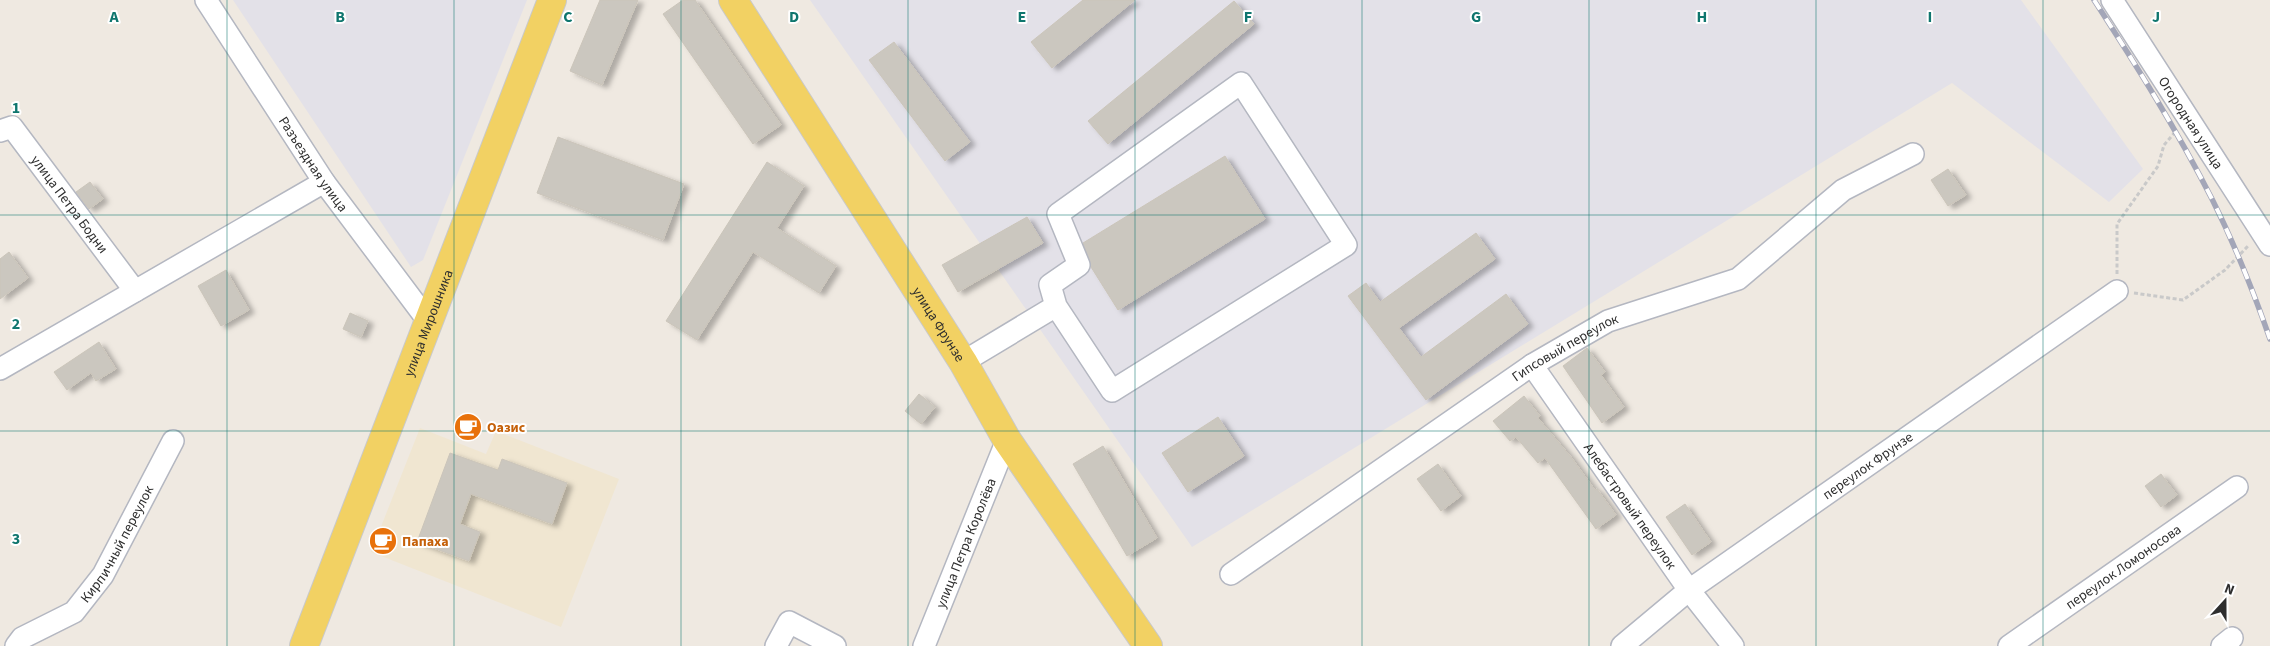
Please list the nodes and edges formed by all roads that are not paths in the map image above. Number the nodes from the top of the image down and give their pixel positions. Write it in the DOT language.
graph roads {
  1 [pos="206,0"];
  2 [pos="552,0"];
  3 [pos="733,0"];
  4 [pos="2112,0"];
  5 [pos="0,131"];
  6 [pos="1913,154"];
  7 [pos="324,182"];
  8 [pos="2267,233"];
  9 [pos="135,291"];
  10 [pos="2117,291"];
  11 [pos="1056,306"];
  12 [pos="428,322"];
  13 [pos="963,362"];
  14 [pos="1532,365"];
  15 [pos="0,369"];
  16 [pos="173,440"];
  17 [pos="1007,440"];
  18 [pos="2237,487"];
  19 [pos="1231,574"];
  20 [pos="1689,590"];
  21 [pos="16,646"];
  22 [pos="304,646"];
  23 [pos="776,646"];
  24 [pos="835,646"];
  25 [pos="924,646"];
  26 [pos="1148,646"];
  27 [pos="1622,646"];
  28 [pos="1733,646"];
  29 [pos="2009,646"];
  1 -- 7 [label="street, Разъездная улица"];
  2 -- 12 [label="main road, улица Мирошника"];
  3 -- 13 [label="main road, улица Фрунзе"];
  4 -- 8 [label="street, Огородная улица"];
  5 -- 9 [label="street, улица Петра Бодни"];
  6 -- 14 [label="street, Гипсовый переулок"];
  7 -- 9 [label="street"];
  7 -- 12 [label="street, Разъездная улица"];
  9 -- 15 [label="street"];
  10 -- 20 [label="street, переулок Фрунзе"];
  11 -- 11 [label="street"];
  11 -- 13 [label="street"];
  12 -- 22 [label="main road, улица Мирошника"];
  13 -- 17 [label="main road, улица Фрунзе"];
  14 -- 19 [label="street, Гипсовый переулок"];
  14 -- 20 [label="street, Алебастровый переулок"];
  16 -- 21 [label="street, Кирпичный переулок"];
  17 -- 25 [label="street, улица Петра Королёва"];
  17 -- 26 [label="main road, улица Фрунзе"];
  18 -- 29 [label="street, переулок Ломоносова"];
  20 -- 27 [label="street, переулок Фрунзе"];
  20 -- 28 [label="street, Алебастровый переулок"];
  23 -- 24 [label="street"];
}
